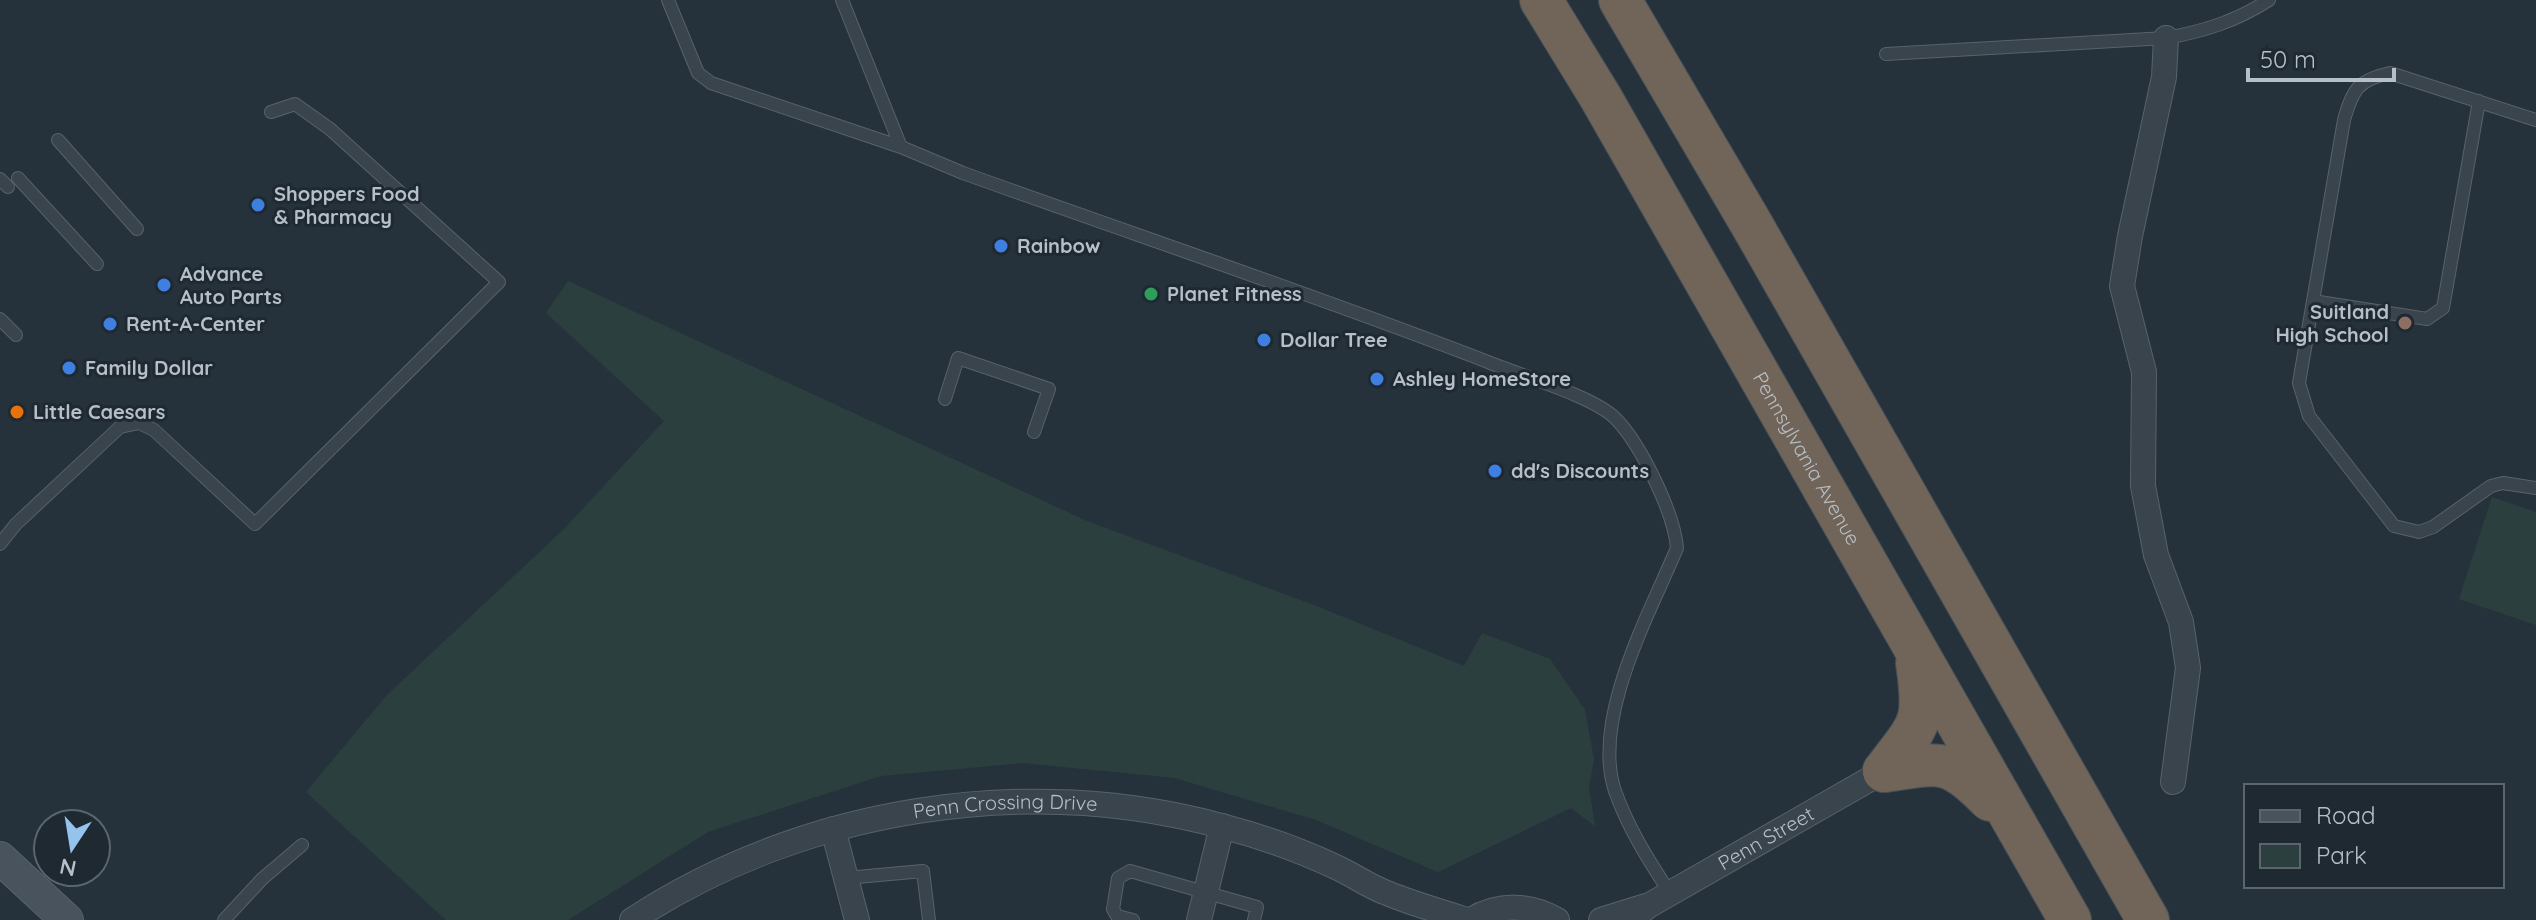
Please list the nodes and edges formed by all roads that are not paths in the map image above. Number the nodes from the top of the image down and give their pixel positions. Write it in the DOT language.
graph roads {
  1 [pos="668,0"];
  2 [pos="842,0"];
  3 [pos="1541,0"];
  4 [pos="1620,0"];
  5 [pos="2269,0"];
  6 [pos="2166,38"];
  7 [pos="1886,54"];
  8 [pos="2479,101"];
  9 [pos="271,112"];
  10 [pos="2536,120"];
  11 [pos="58,140"];
  12 [pos="901,147"];
  13 [pos="8,182"];
  14 [pos="137,229"];
  15 [pos="97,264"];
  16 [pos="2313,301"];
  17 [pos="0,319"];
  18 [pos="16,335"];
  19 [pos="945,399"];
  20 [pos="1034,432"];
  21 [pos="2536,488"];
  22 [pos="0,544"];
  23 [pos="1915,650"];
  24 [pos="1884,771"];
  25 [pos="2173,782"];
  26 [pos="1222,826"];
  27 [pos="2015,826"];
  28 [pos="833,829"];
  29 [pos="302,845"];
  30 [pos="0,858"];
  31 [pos="846,878"];
  32 [pos="1206,893"];
  33 [pos="1385,893"];
  34 [pos="1670,893"];
  35 [pos="662,911"];
  36 [pos="1640,913"];
  37 [pos="67,920"];
  38 [pos="224,920"];
  39 [pos="632,920"];
  40 [pos="857,920"];
  41 [pos="929,920"];
  42 [pos="1133,920"];
  43 [pos="1199,920"];
  44 [pos="1254,920"];
  45 [pos="1413,920"];
  46 [pos="1469,920"];
  47 [pos="1557,920"];
  48 [pos="1601,920"];
  49 [pos="2070,920"];
  50 [pos="2148,920"];
  1 -- 12 [label="lane"];
  2 -- 12 [label="lane"];
  3 -- 23 [label="highway, Pennsylvania Avenue"];
  4 -- 50 [label="highway"];
  5 -- 6 [label="lane"];
  6 -- 7 [label="lane"];
  6 -- 25 [label="street"];
  8 -- 10 [label="lane"];
  8 -- 16 [label="lane"];
  8 -- 16 [label="lane"];
  9 -- 22 [label="lane"];
  11 -- 14 [label="lane"];
  12 -- 34 [label="lane"];
  13 -- 15 [label="lane"];
  16 -- 21 [label="lane"];
  17 -- 18 [label="lane"];
  19 -- 20 [label="lane"];
  23 -- 24 [label="highway"];
  23 -- 27 [label="highway, Pennsylvania Avenue"];
  24 -- 27 [label="highway"];
  24 -- 34 [label="street, Penn Street"];
  26 -- 28 [label="street, Penn Crossing Drive"];
  26 -- 32 [label="street"];
  26 -- 33 [label="street, Penn Crossing Drive"];
  27 -- 49 [label="highway, Pennsylvania Avenue"];
  28 -- 31 [label="street"];
  28 -- 35 [label="street, Penn Crossing Drive"];
  29 -- 38 [label="lane"];
  30 -- 37 [label="main road"];
  31 -- 40 [label="street"];
  31 -- 41 [label="lane"];
  32 -- 42 [label="lane"];
  32 -- 43 [label="street"];
  32 -- 44 [label="lane"];
  33 -- 45 [label="street, Penn Crossing Drive"];
  33 -- 46 [label="street, Penn Crossing Drive"];
  34 -- 36 [label="street, Penn Street"];
  35 -- 39 [label="street, Penn Crossing Drive"];
  36 -- 48 [label="street, Penn Street"];
  46 -- 47 [label="street, Penn Crossing Drive"];
}
